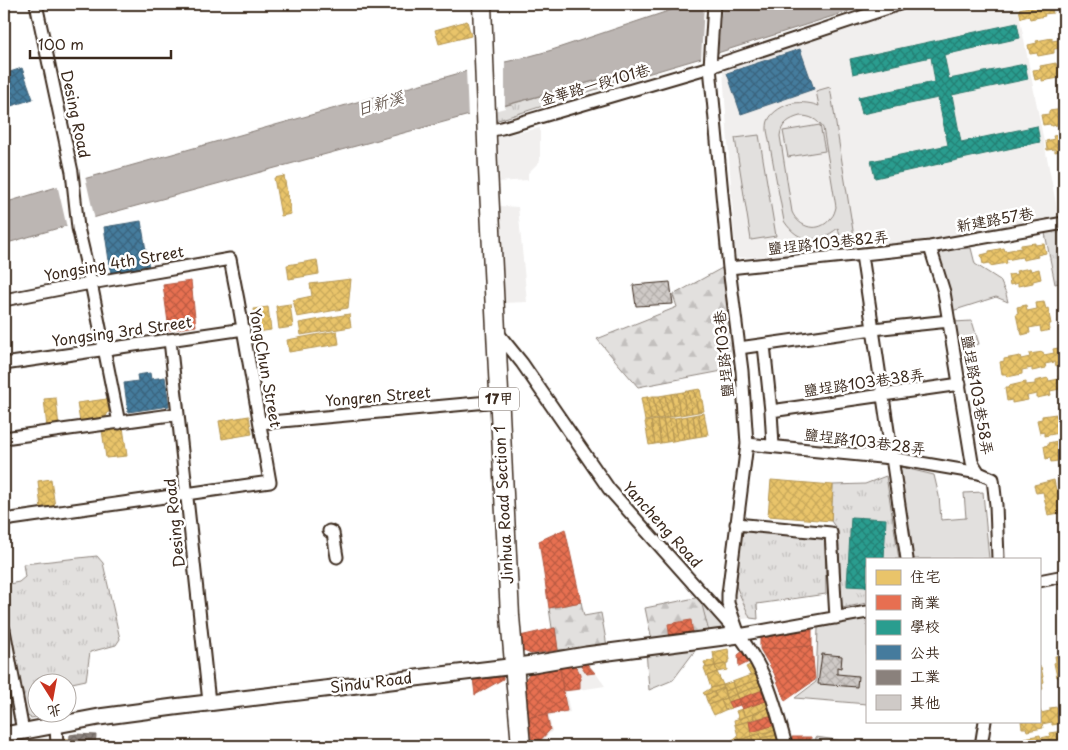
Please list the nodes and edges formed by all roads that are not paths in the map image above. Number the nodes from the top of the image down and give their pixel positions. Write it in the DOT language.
graph roads {
  1 [pos="36,4"];
  2 [pos="482,4"];
  3 [pos="714,4"];
  4 [pos="900,4"];
  5 [pos="711,64"];
  6 [pos="487,131"];
  7 [pos="1064,223"];
  8 [pos="930,247"];
  9 [pos="862,255"];
  10 [pos="230,259"];
  11 [pos="729,268"];
  12 [pos="91,283"];
  13 [pos="4,300"];
  14 [pos="950,321"];
  15 [pos="244,329"];
  16 [pos="873,329"];
  17 [pos="497,332"];
  18 [pos="170,340"];
  19 [pos="764,345"];
  20 [pos="739,348"];
  21 [pos="104,350"];
  22 [pos="4,364"];
  23 [pos="960,384"];
  24 [pos="882,395"];
  25 [pos="499,401"];
  26 [pos="771,411"];
  27 [pos="178,414"];
  28 [pos="119,423"];
  29 [pos="260,423"];
  30 [pos="4,438"];
  31 [pos="747,444"];
  32 [pos="773,446"];
  33 [pos="891,458"];
  34 [pos="979,473"];
  35 [pos="186,494"];
  36 [pos="4,520"];
  37 [pos="736,524"];
  38 [pos="329,531"];
  39 [pos="337,557"];
  40 [pos="907,558"];
  41 [pos="998,558"];
  42 [pos="1064,576"];
  43 [pos="1040,581"];
  44 [pos="866,612"];
  45 [pos="836,618"];
  46 [pos="4,630"];
  47 [pos="739,634"];
  48 [pos="514,666"];
  49 [pos="209,702"];
  50 [pos="985,722"];
  51 [pos="56,725"];
  52 [pos="23,731"];
  53 [pos="4,735"];
  54 [pos="57,746"];
  55 [pos="520,746"];
  56 [pos="785,746"];
  57 [pos="981,746"];
  1 -- 12 [label="street, Desing Road"];
  2 -- 6 [label="main road, Jinhua Road Section 1 / 17甲"];
  3 -- 5 [label="street, 鹽埕路103巷"];
  4 -- 5 [label="street, 金華路一段101巷"];
  5 -- 6 [label="street, 金華路一段101巷"];
  5 -- 11 [label="street, 鹽埕路103巷"];
  6 -- 17 [label="main road, Jinhua Road Section 1 / 17甲"];
  7 -- 8 [label="street, 新建路57巷"];
  8 -- 9 [label="street, 鹽埕路103巷82弄"];
  8 -- 14 [label="street, 鹽埕路103巷58弄"];
  9 -- 11 [label="street, 鹽埕路103巷82弄"];
  9 -- 16 [label="street"];
  10 -- 12 [label="street, Yongsing 4th Street"];
  10 -- 15 [label="street, YongChun Street"];
  11 -- 20 [label="street, 鹽埕路103巷"];
  12 -- 13 [label="street, Yongsing 4th Street"];
  12 -- 21 [label="street"];
  14 -- 16 [label="street, 鹽埕路103巷58弄"];
  14 -- 23 [label="street, 鹽埕路103巷58弄"];
  15 -- 18 [label="street, Yongsing 3rd Street"];
  15 -- 29 [label="street, YongChun Street"];
  16 -- 19 [label="street, 鹽埕路103巷58弄"];
  16 -- 24 [label="street"];
  17 -- 25 [label="main road, Jinhua Road Section 1 / 17甲"];
  17 -- 47 [label="street, Yancheng Road"];
  18 -- 21 [label="street, Yongsing 3rd Street"];
  18 -- 27 [label="street, Desing Road"];
  19 -- 20 [label="street, 鹽埕路103巷58弄"];
  19 -- 26 [label="street"];
  20 -- 31 [label="street, 鹽埕路103巷"];
  21 -- 22 [label="street, Yongsing 3rd Street"];
  21 -- 28 [label="street"];
  23 -- 24 [label="street, 鹽埕路103巷38弄"];
  23 -- 34 [label="street, 鹽埕路103巷58弄"];
  24 -- 26 [label="street, 鹽埕路103巷38弄"];
  24 -- 33 [label="street"];
  25 -- 29 [label="street, Yongren Street"];
  25 -- 48 [label="main road, Jinhua Road Section 1 / 17甲"];
  26 -- 32 [label="street"];
  27 -- 28 [label="street"];
  27 -- 35 [label="street, Desing Road"];
  28 -- 30 [label="street"];
  29 -- 35 [label="street, YongChun Street"];
  31 -- 32 [label="street, 鹽埕路103巷28弄"];
  31 -- 37 [label="street, 鹽埕路103巷"];
  32 -- 33 [label="street, 鹽埕路103巷28弄"];
  33 -- 34 [label="street, 鹽埕路103巷28弄"];
  33 -- 40 [label="street"];
  34 -- 41 [label="street"];
  35 -- 36 [label="street"];
  35 -- 49 [label="street, Desing Road"];
  37 -- 45 [label="street"];
  37 -- 47 [label="street, 鹽埕路103巷"];
  38 -- 39 [label="street"];
  42 -- 43 [label="street"];
  44 -- 45 [label="street"];
  45 -- 47 [label="street"];
  46 -- 52 [label="street"];
  47 -- 48 [label="street, Sindu Road"];
  47 -- 56 [label="street, Yancheng Road"];
  48 -- 49 [label="street, Sindu Road"];
  48 -- 55 [label="main road, Jinhua Road Section 1 / 17甲"];
  49 -- 51 [label="street, Sindu Road"];
  50 -- 57 [label="street"];
  51 -- 52 [label="street, Sindu Road"];
  51 -- 54 [label="street"];
  52 -- 53 [label="street, Sindu Road"];
}
